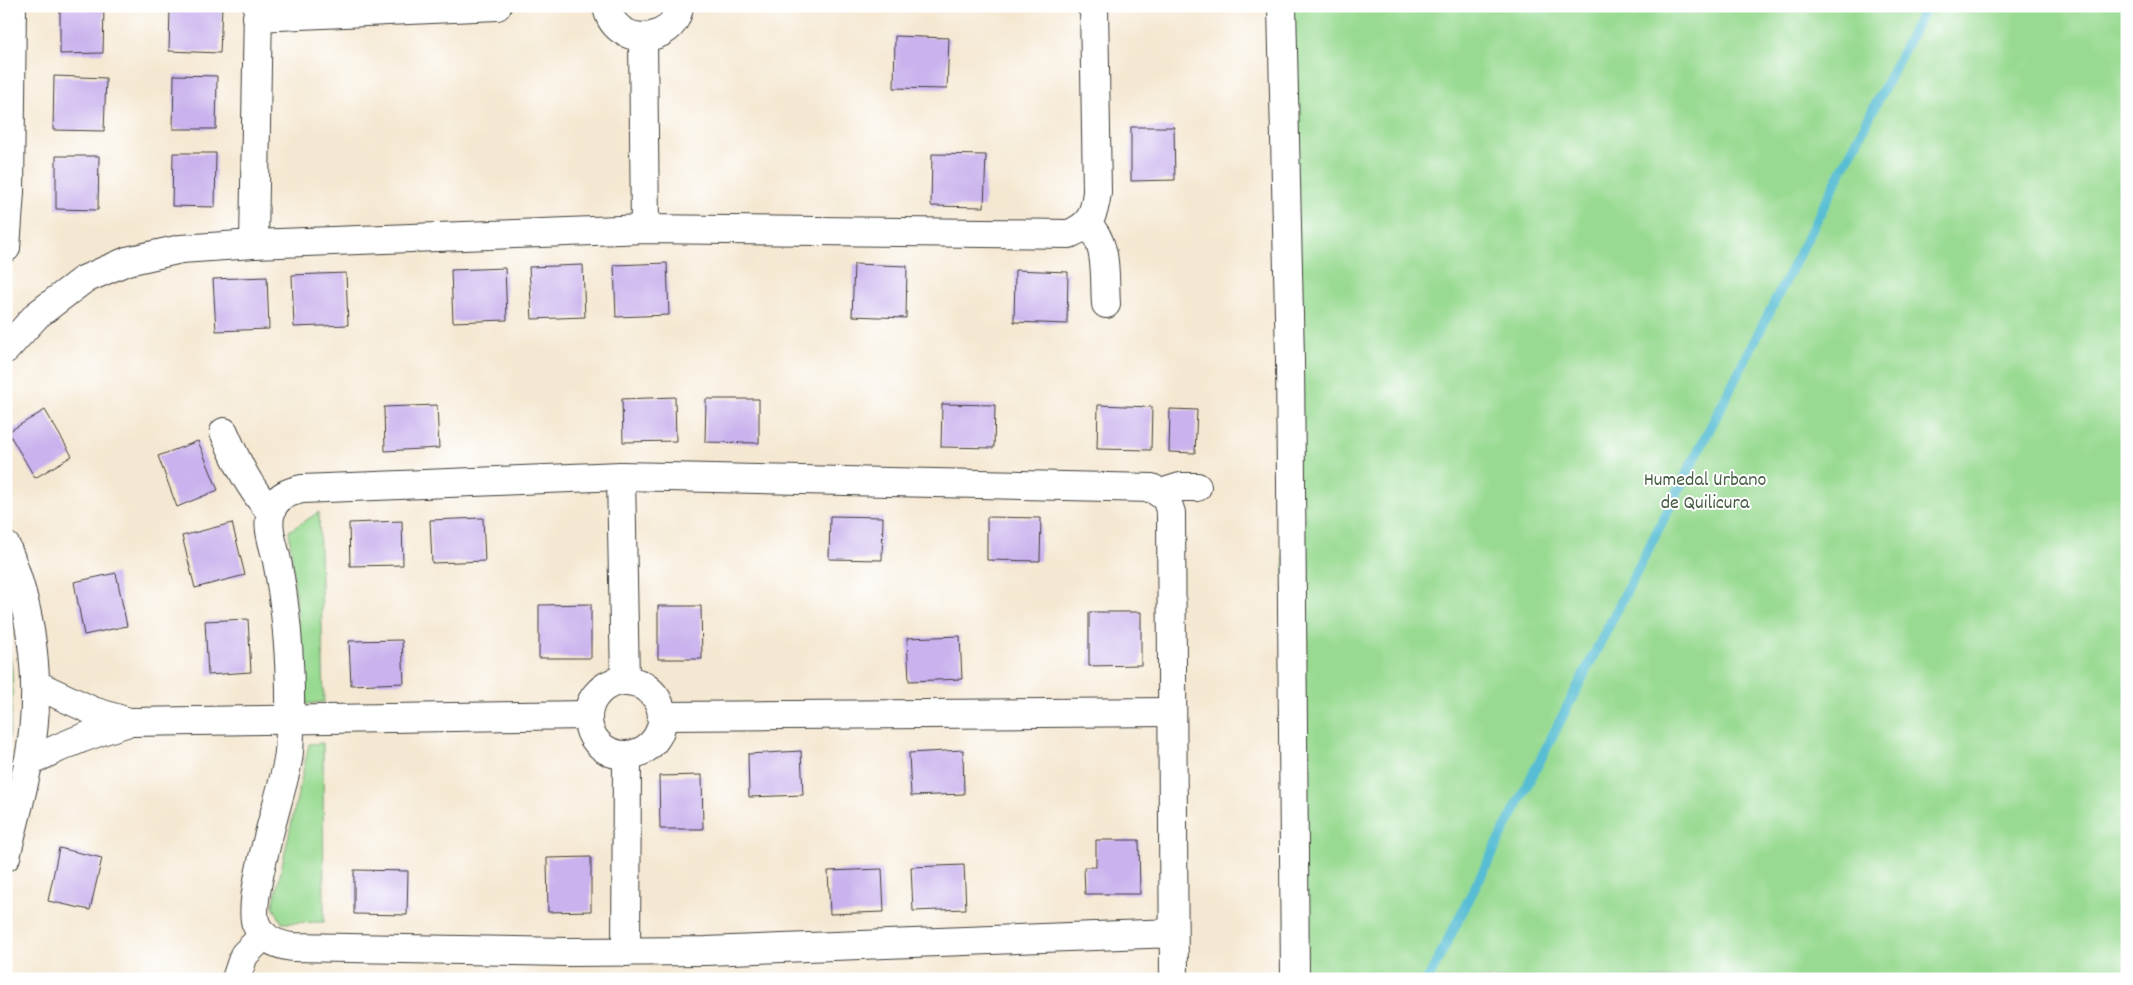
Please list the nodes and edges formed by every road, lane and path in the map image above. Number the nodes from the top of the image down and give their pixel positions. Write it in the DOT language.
graph roads {
  1 [pos="12,6"];
  2 [pos="497,6"];
  3 [pos="607,6"];
  4 [pos="679,6"];
  5 [pos="1091,6"];
  6 [pos="1282,6"];
  7 [pos="257,12"];
  8 [pos="643,38"];
  9 [pos="1087,224"];
  10 [pos="645,229"];
  11 [pos="254,244"];
  12 [pos="6,248"];
  13 [pos="1106,304"];
  14 [pos="6,348"];
  15 [pos="224,432"];
  16 [pos="621,476"];
  17 [pos="1198,487"];
  18 [pos="1161,493"];
  19 [pos="271,512"];
  20 [pos="6,546"];
  21 [pos="625,681"];
  22 [pos="35,684"];
  23 [pos="1172,712"];
  24 [pos="588,715"];
  25 [pos="662,716"];
  26 [pos="290,719"];
  27 [pos="129,722"];
  28 [pos="627,756"];
  29 [pos="28,763"];
  30 [pos="6,857"];
  31 [pos="1173,933"];
  32 [pos="264,935"];
  33 [pos="626,952"];
  34 [pos="236,979"];
  35 [pos="1174,979"];
  36 [pos="1295,979"];
  1 -- 12 [label="street"];
  2 -- 7 [label="street"];
  3 -- 8 [label="street"];
  4 -- 8 [label="street"];
  5 -- 9 [label="street"];
  6 -- 36 [label="street"];
  7 -- 11 [label="street"];
  8 -- 10 [label="street"];
  9 -- 10 [label="street"];
  9 -- 13 [label="street"];
  10 -- 11 [label="street"];
  11 -- 14 [label="street"];
  15 -- 19 [label="street"];
  16 -- 18 [label="street"];
  16 -- 19 [label="street"];
  16 -- 21 [label="street"];
  17 -- 18 [label="street"];
  18 -- 23 [label="street"];
  19 -- 26 [label="street"];
  20 -- 22 [label="street"];
  21 -- 24 [label="street"];
  21 -- 25 [label="street"];
  22 -- 27 [label="street"];
  22 -- 29 [label="street"];
  23 -- 25 [label="street"];
  23 -- 31 [label="street"];
  24 -- 26 [label="street"];
  24 -- 28 [label="street"];
  25 -- 28 [label="street"];
  26 -- 27 [label="street"];
  26 -- 32 [label="street"];
  27 -- 29 [label="street"];
  28 -- 33 [label="street"];
  29 -- 30 [label="street"];
  31 -- 33 [label="street"];
  31 -- 35 [label="street"];
  32 -- 33 [label="street"];
  32 -- 34 [label="street"];
}
